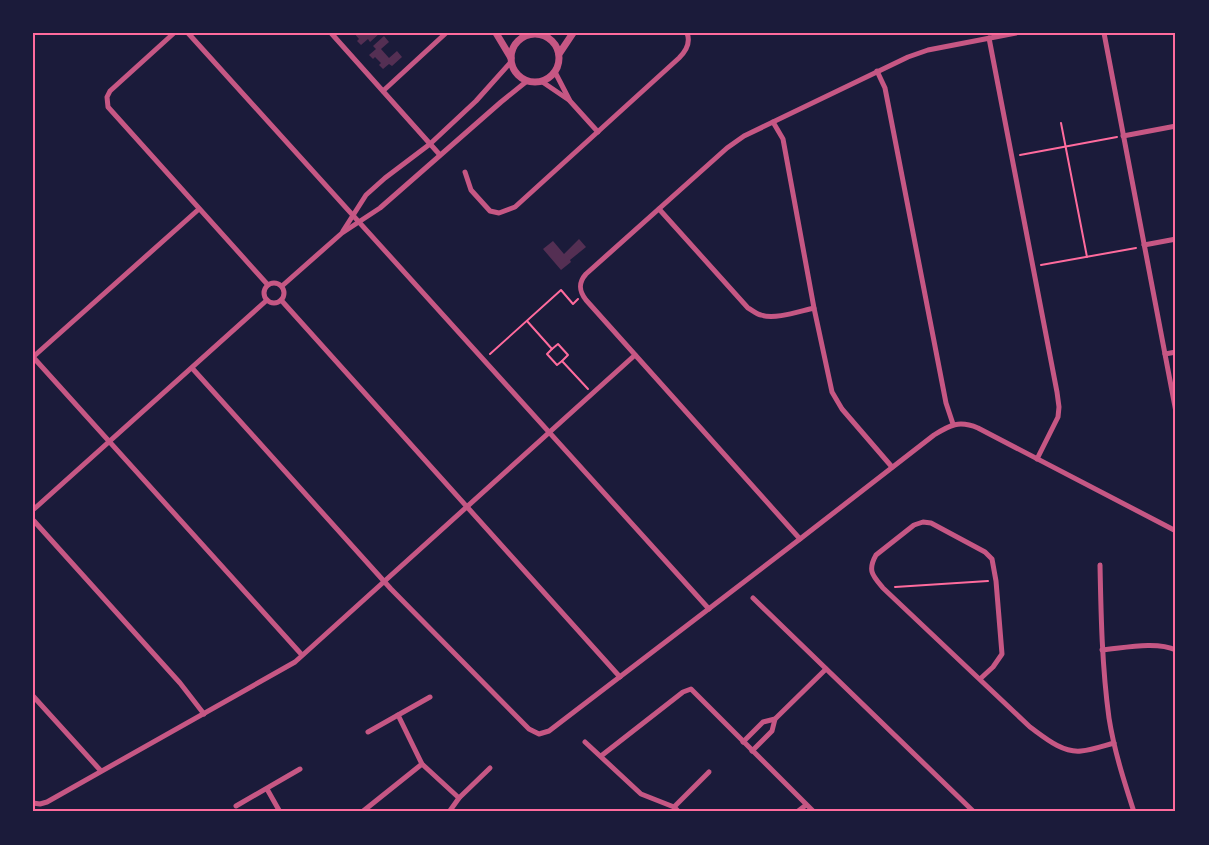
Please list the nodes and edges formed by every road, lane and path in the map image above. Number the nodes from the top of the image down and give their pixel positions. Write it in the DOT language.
graph roads {
  1 [pos="174,33"];
  2 [pos="188,33"];
  3 [pos="331,33"];
  4 [pos="447,33"];
  5 [pos="496,33"];
  6 [pos="573,33"];
  7 [pos="687,33"];
  8 [pos="1016,33"];
  9 [pos="1104,33"];
  10 [pos="539,34"];
  11 [pos="989,38"];
  12 [pos="559,54"];
  13 [pos="511,60"];
  14 [pos="878,71"];
  15 [pos="555,72"];
  16 [pos="527,81"];
  17 [pos="542,81"];
  18 [pos="383,91"];
  19 [pos="570,100"];
  20 [pos="773,122"];
  21 [pos="1061,123"];
  22 [pos="1176,126"];
  23 [pos="598,132"];
  24 [pos="1123,136"];
  25 [pos="430,144"];
  26 [pos="1066,147"];
  27 [pos="440,155"];
  28 [pos="1011,157"];
  29 [pos="465,172"];
  30 [pos="199,209"];
  31 [pos="659,209"];
  32 [pos="353,214"];
  33 [pos="359,222"];
  34 [pos="342,232"];
  35 [pos="1176,239"];
  36 [pos="1144,246"];
  37 [pos="1087,257"];
  38 [pos="1032,266"];
  39 [pos="268,285"];
  40 [pos="282,286"];
  41 [pos="582,295"];
  42 [pos="267,300"];
  43 [pos="281,300"];
  44 [pos="814,308"];
  45 [pos="527,321"];
  46 [pos="552,349"];
  47 [pos="1176,352"];
  48 [pos="1165,354"];
  49 [pos="635,355"];
  50 [pos="33,357"];
  51 [pos="484,359"];
  52 [pos="562,361"];
  53 [pos="192,368"];
  54 [pos="592,394"];
  55 [pos="1176,412"];
  56 [pos="953,424"];
  57 [pos="550,432"];
  58 [pos="109,442"];
  59 [pos="1037,459"];
  60 [pos="892,467"];
  61 [pos="467,507"];
  62 [pos="33,509"];
  63 [pos="34,522"];
  64 [pos="1176,531"];
  65 [pos="800,539"];
  66 [pos="1100,565"];
  67 [pos="385,581"];
  68 [pos="996,581"];
  69 [pos="884,588"];
  70 [pos="753,598"];
  71 [pos="708,609"];
  72 [pos="1102,650"];
  73 [pos="1176,650"];
  74 [pos="302,655"];
  75 [pos="826,669"];
  76 [pos="620,677"];
  77 [pos="980,679"];
  78 [pos="33,696"];
  79 [pos="430,697"];
  80 [pos="204,714"];
  81 [pos="398,716"];
  82 [pos="775,719"];
  83 [pos="368,732"];
  84 [pos="585,742"];
  85 [pos="743,742"];
  86 [pos="1114,743"];
  87 [pos="752,751"];
  88 [pos="601,756"];
  89 [pos="422,764"];
  90 [pos="490,768"];
  91 [pos="300,769"];
  92 [pos="101,771"];
  93 [pos="709,772"];
  94 [pos="267,789"];
  95 [pos="459,798"];
  96 [pos="33,803"];
  97 [pos="806,805"];
  98 [pos="236,806"];
  99 [pos="676,810"];
  100 [pos="280,812"];
  101 [pos="362,812"];
  102 [pos="449,812"];
  103 [pos="797,812"];
  104 [pos="814,812"];
  105 [pos="974,812"];
  106 [pos="1134,812"];
  1 -- 30 [label="street"];
  2 -- 32 [label="street"];
  3 -- 18 [label="street"];
  4 -- 18 [label="street"];
  5 -- 13 [label="street"];
  6 -- 12 [label="street"];
  7 -- 23 [label="street"];
  8 -- 11 [label="street"];
  9 -- 24 [label="street"];
  10 -- 12 [label="street"];
  10 -- 13 [label="street"];
  11 -- 14 [label="street"];
  11 -- 28 [label="street"];
  12 -- 15 [label="street"];
  13 -- 16 [label="street"];
  13 -- 25 [label="street"];
  14 -- 20 [label="street"];
  14 -- 56 [label="street"];
  15 -- 17 [label="street"];
  15 -- 19 [label="street"];
  16 -- 17 [label="street"];
  16 -- 27 [label="street"];
  17 -- 19 [label="street"];
  18 -- 25 [label="street"];
  19 -- 23 [label="street"];
  20 -- 31 [label="street"];
  20 -- 44 [label="street"];
  21 -- 26 [label="path"];
  22 -- 24 [label="street"];
  23 -- 29 [label="street"];
  24 -- 26 [label="path"];
  24 -- 36 [label="street"];
  25 -- 27 [label="street"];
  25 -- 32 [label="street"];
  26 -- 28 [label="path"];
  26 -- 37 [label="path"];
  27 -- 33 [label="street"];
  28 -- 38 [label="street"];
  30 -- 39 [label="street"];
  30 -- 50 [label="street"];
  31 -- 41 [label="street"];
  31 -- 44 [label="street"];
  32 -- 33 [label="street"];
  32 -- 34 [label="street"];
  33 -- 34 [label="street"];
  33 -- 51 [label="street"];
  34 -- 40 [label="street"];
  35 -- 36 [label="street"];
  36 -- 37 [label="path"];
  36 -- 48 [label="street"];
  37 -- 38 [label="path"];
  38 -- 59 [label="street"];
  39 -- 40 [label="street"];
  39 -- 42 [label="street"];
  40 -- 43 [label="street"];
  41 -- 45 [label="path"];
  41 -- 49 [label="street"];
  42 -- 43 [label="street"];
  42 -- 53 [label="street"];
  43 -- 61 [label="street"];
  44 -- 60 [label="street"];
  45 -- 46 [label="path"];
  45 -- 51 [label="path"];
  46 -- 52 [label="path"];
  46 -- 52 [label="path"];
  47 -- 48 [label="street"];
  48 -- 55 [label="street"];
  49 -- 54 [label="street"];
  49 -- 65 [label="street"];
  50 -- 58 [label="street"];
  51 -- 57 [label="street"];
  52 -- 54 [label="path"];
  53 -- 58 [label="street"];
  53 -- 67 [label="street"];
  54 -- 57 [label="street"];
  56 -- 59 [label="street"];
  56 -- 60 [label="street"];
  57 -- 61 [label="street"];
  57 -- 71 [label="street"];
  58 -- 62 [label="street"];
  58 -- 74 [label="street"];
  59 -- 64 [label="street"];
  60 -- 65 [label="street"];
  61 -- 67 [label="street"];
  61 -- 76 [label="street"];
  62 -- 63 [label="street"];
  63 -- 80 [label="street"];
  65 -- 71 [label="street"];
  66 -- 72 [label="street"];
  67 -- 74 [label="street"];
  67 -- 76 [label="street"];
  68 -- 69 [label="path"];
  68 -- 69 [label="street"];
  68 -- 77 [label="street"];
  69 -- 77 [label="street"];
  70 -- 75 [label="street"];
  71 -- 76 [label="street"];
  72 -- 73 [label="street"];
  72 -- 86 [label="street"];
  74 -- 80 [label="street"];
  75 -- 82 [label="street"];
  75 -- 105 [label="street"];
  77 -- 86 [label="street"];
  78 -- 92 [label="street"];
  79 -- 81 [label="street"];
  80 -- 92 [label="street"];
  81 -- 83 [label="street"];
  81 -- 89 [label="street"];
  82 -- 85 [label="street"];
  82 -- 87 [label="street"];
  84 -- 88 [label="street"];
  85 -- 87 [label="street"];
  85 -- 88 [label="street"];
  86 -- 106 [label="street"];
  87 -- 97 [label="street"];
  88 -- 99 [label="street"];
  89 -- 95 [label="street"];
  89 -- 101 [label="street"];
  90 -- 95 [label="street"];
  91 -- 94 [label="street"];
  92 -- 96 [label="street"];
  93 -- 99 [label="street"];
  94 -- 98 [label="street"];
  94 -- 100 [label="street"];
  95 -- 102 [label="street"];
  97 -- 103 [label="street"];
  97 -- 104 [label="street"];
}
